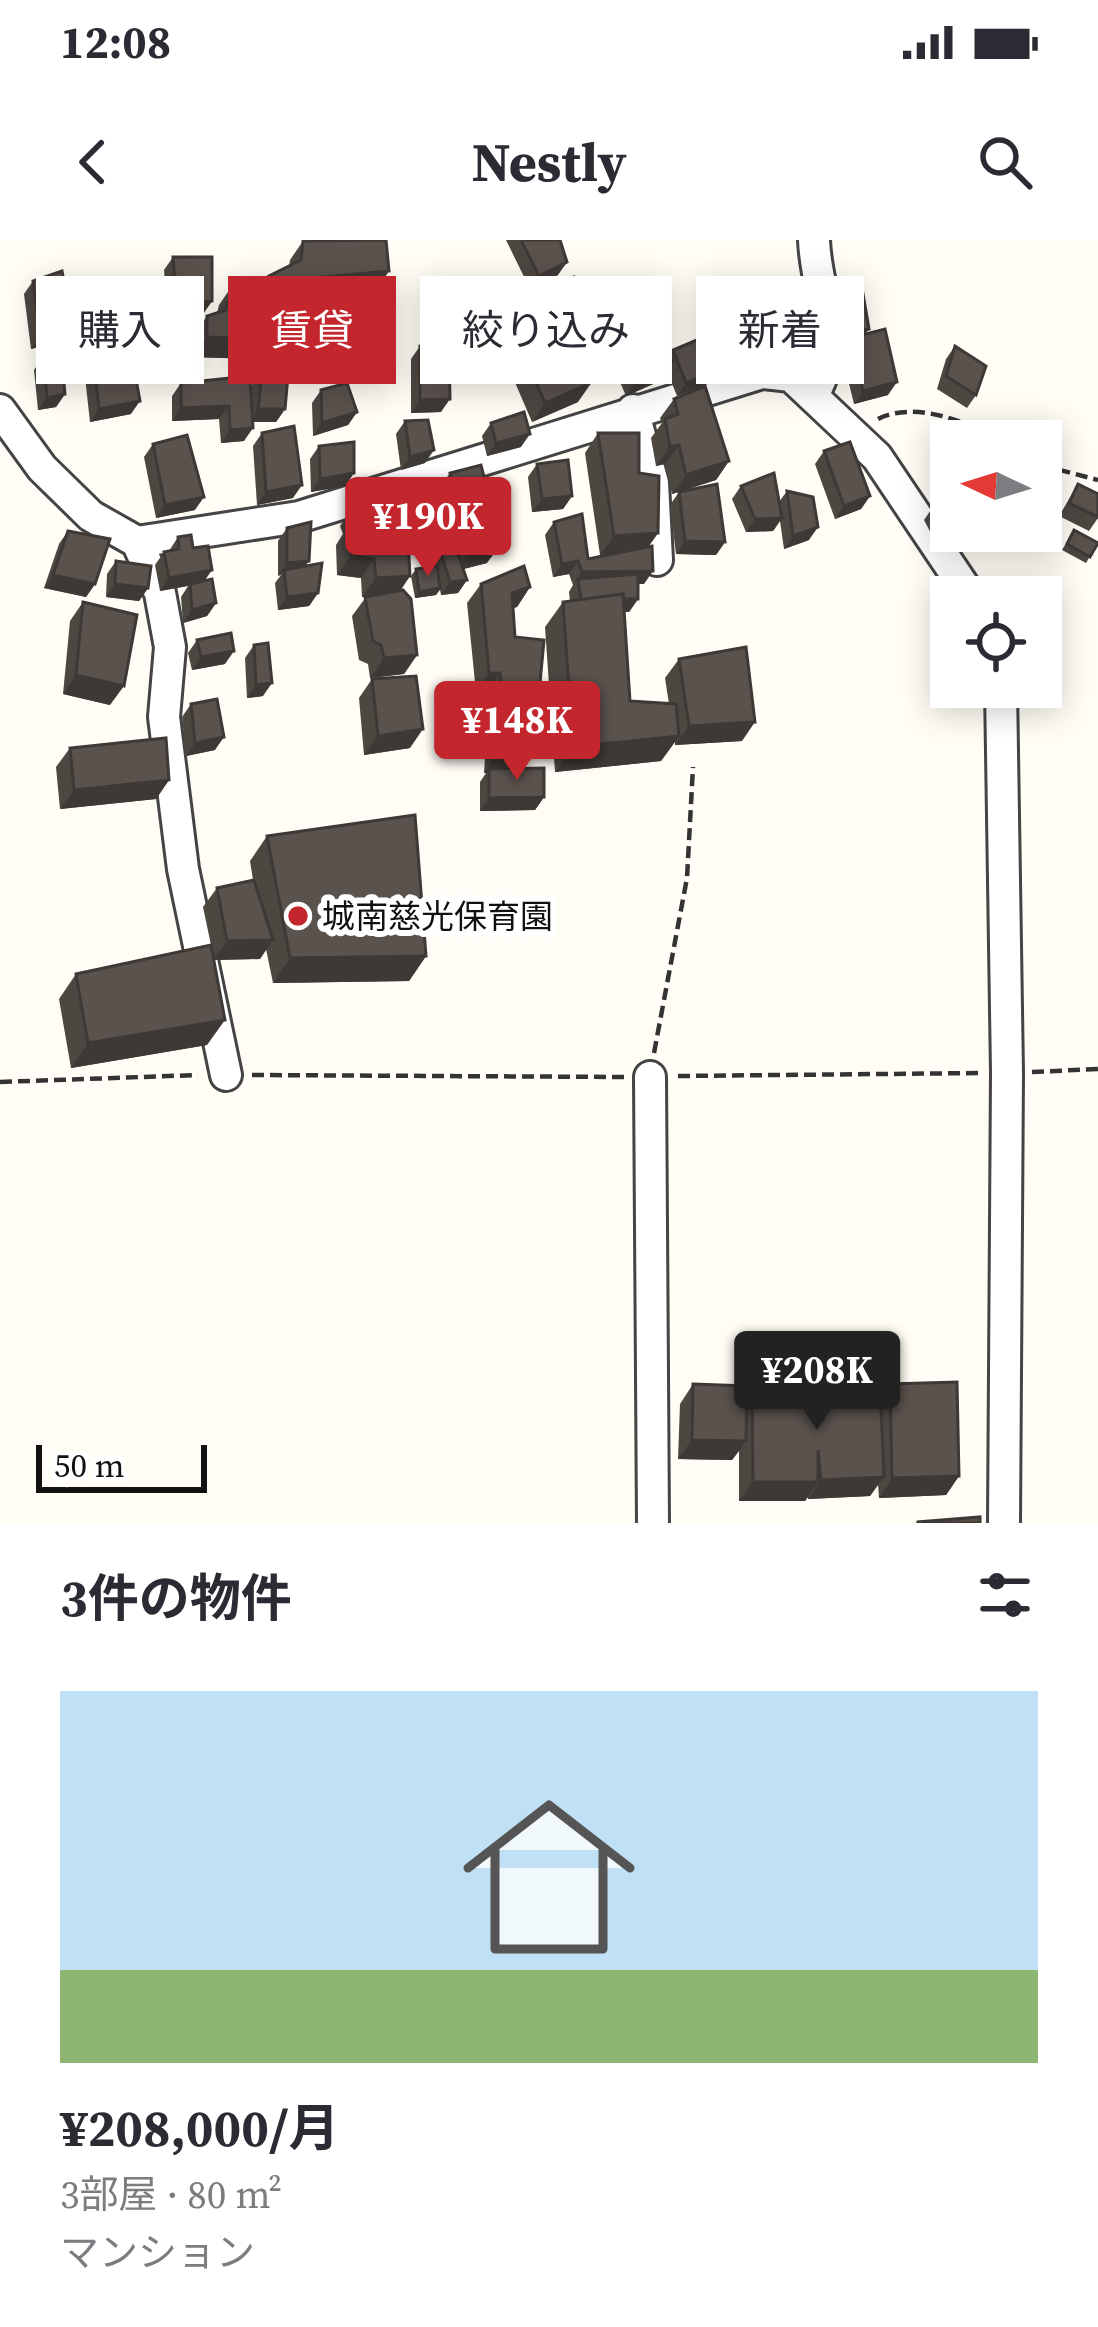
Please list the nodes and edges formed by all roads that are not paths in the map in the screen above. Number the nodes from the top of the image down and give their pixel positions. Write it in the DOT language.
graph roads {
  1 [pos="814,240"];
  2 [pos="813,396"];
  3 [pos="0,410"];
  4 [pos="633,410"];
  5 [pos="137,542"];
  6 [pos="657,560"];
  7 [pos="957,576"];
  8 [pos="1001,708"];
  9 [pos="226,1075"];
  10 [pos="650,1077"];
  11 [pos="653,1523"];
  12 [pos="1004,1523"];
  1 -- 2 [label="street"];
  2 -- 4 [label="street"];
  2 -- 7 [label="street"];
  3 -- 5 [label="street"];
  4 -- 5 [label="street"];
  4 -- 6 [label="street"];
  5 -- 9 [label="street"];
  8 -- 12 [label="street"];
  10 -- 11 [label="street"];
}
